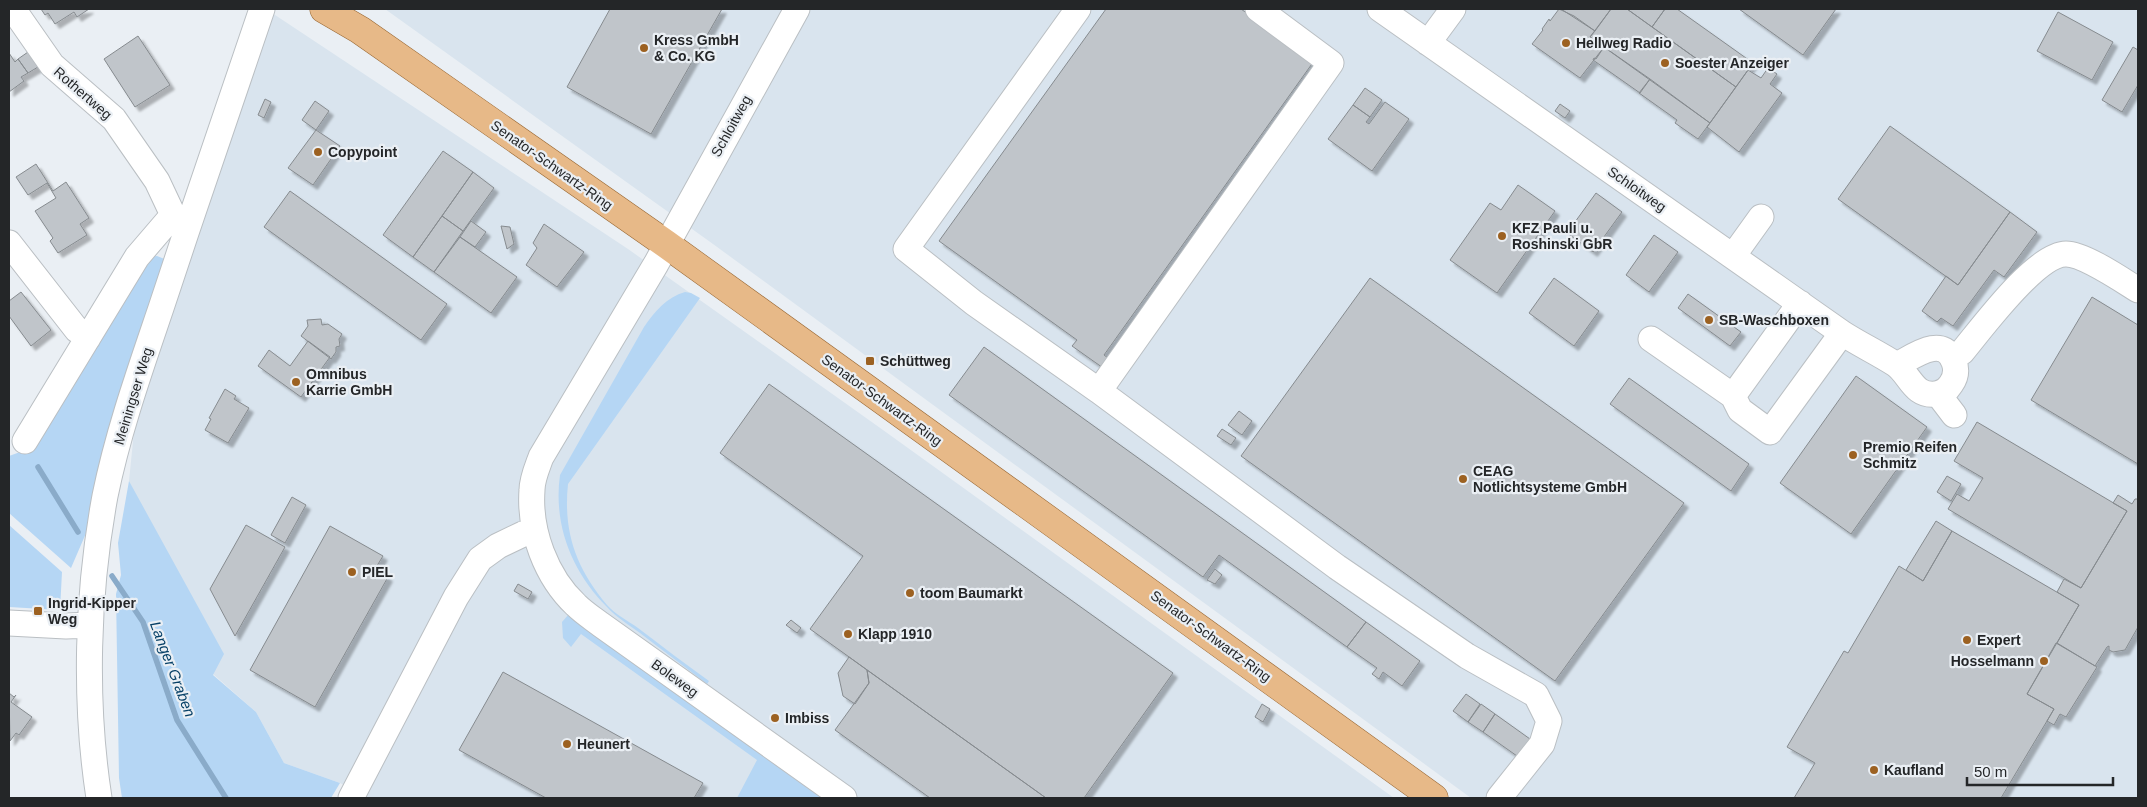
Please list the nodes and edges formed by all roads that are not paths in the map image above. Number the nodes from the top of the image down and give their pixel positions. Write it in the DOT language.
graph roads {
  1 [pos="13,9"];
  2 [pos="262,9"];
  3 [pos="324,9"];
  4 [pos="797,9"];
  5 [pos="1078,9"];
  6 [pos="1258,9"];
  7 [pos="1380,9"];
  8 [pos="1453,9"];
  9 [pos="1428,43"];
  10 [pos="1761,217"];
  11 [pos="181,219"];
  12 [pos="9,243"];
  13 [pos="666,244"];
  14 [pos="1733,256"];
  15 [pos="2138,290"];
  16 [pos="1800,303"];
  17 [pos="1842,333"];
  18 [pos="88,338"];
  19 [pos="1652,339"];
  20 [pos="1952,358"];
  21 [pos="1896,366"];
  22 [pos="1099,392"];
  23 [pos="1938,394"];
  24 [pos="1733,396"];
  25 [pos="1954,415"];
  26 [pos="25,442"];
  27 [pos="535,531"];
  28 [pos="9,623"];
  29 [pos="90,625"];
  30 [pos="99,798"];
  31 [pos="351,798"];
  32 [pos="844,798"];
  33 [pos="1434,798"];
  34 [pos="1499,798"];
  1 -- 11 [label="street, Rothertweg"];
  2 -- 11 [label="street, Meiningser Weg"];
  3 -- 13 [label="main road, Senator-Schwartz-Ring"];
  4 -- 13 [label="street, Schloitweg"];
  5 -- 22 [label="street"];
  6 -- 22 [label="street"];
  7 -- 9 [label="street, Schloitweg"];
  8 -- 9 [label="street"];
  9 -- 14 [label="street, Schloitweg"];
  10 -- 14 [label="street"];
  11 -- 18 [label="street, Meiningser Weg"];
  11 -- 29 [label="street, Meiningser Weg"];
  12 -- 18 [label="street"];
  13 -- 27 [label="street, Boleweg"];
  13 -- 33 [label="main road, Senator-Schwartz-Ring"];
  14 -- 16 [label="street, Schloitweg"];
  15 -- 20 [label="street"];
  16 -- 17 [label="street, Schloitweg"];
  16 -- 24 [label="street"];
  17 -- 21 [label="street, Schloitweg"];
  17 -- 24 [label="street"];
  18 -- 26 [label="street, Meiningser Weg"];
  19 -- 24 [label="street"];
  20 -- 21 [label="street"];
  20 -- 23 [label="street"];
  21 -- 23 [label="street, Schloitweg"];
  22 -- 34 [label="street"];
  23 -- 25 [label="street"];
  27 -- 31 [label="street"];
  27 -- 32 [label="street, Boleweg"];
  28 -- 29 [label="street"];
  29 -- 30 [label="street, Meiningser Weg"];
}
